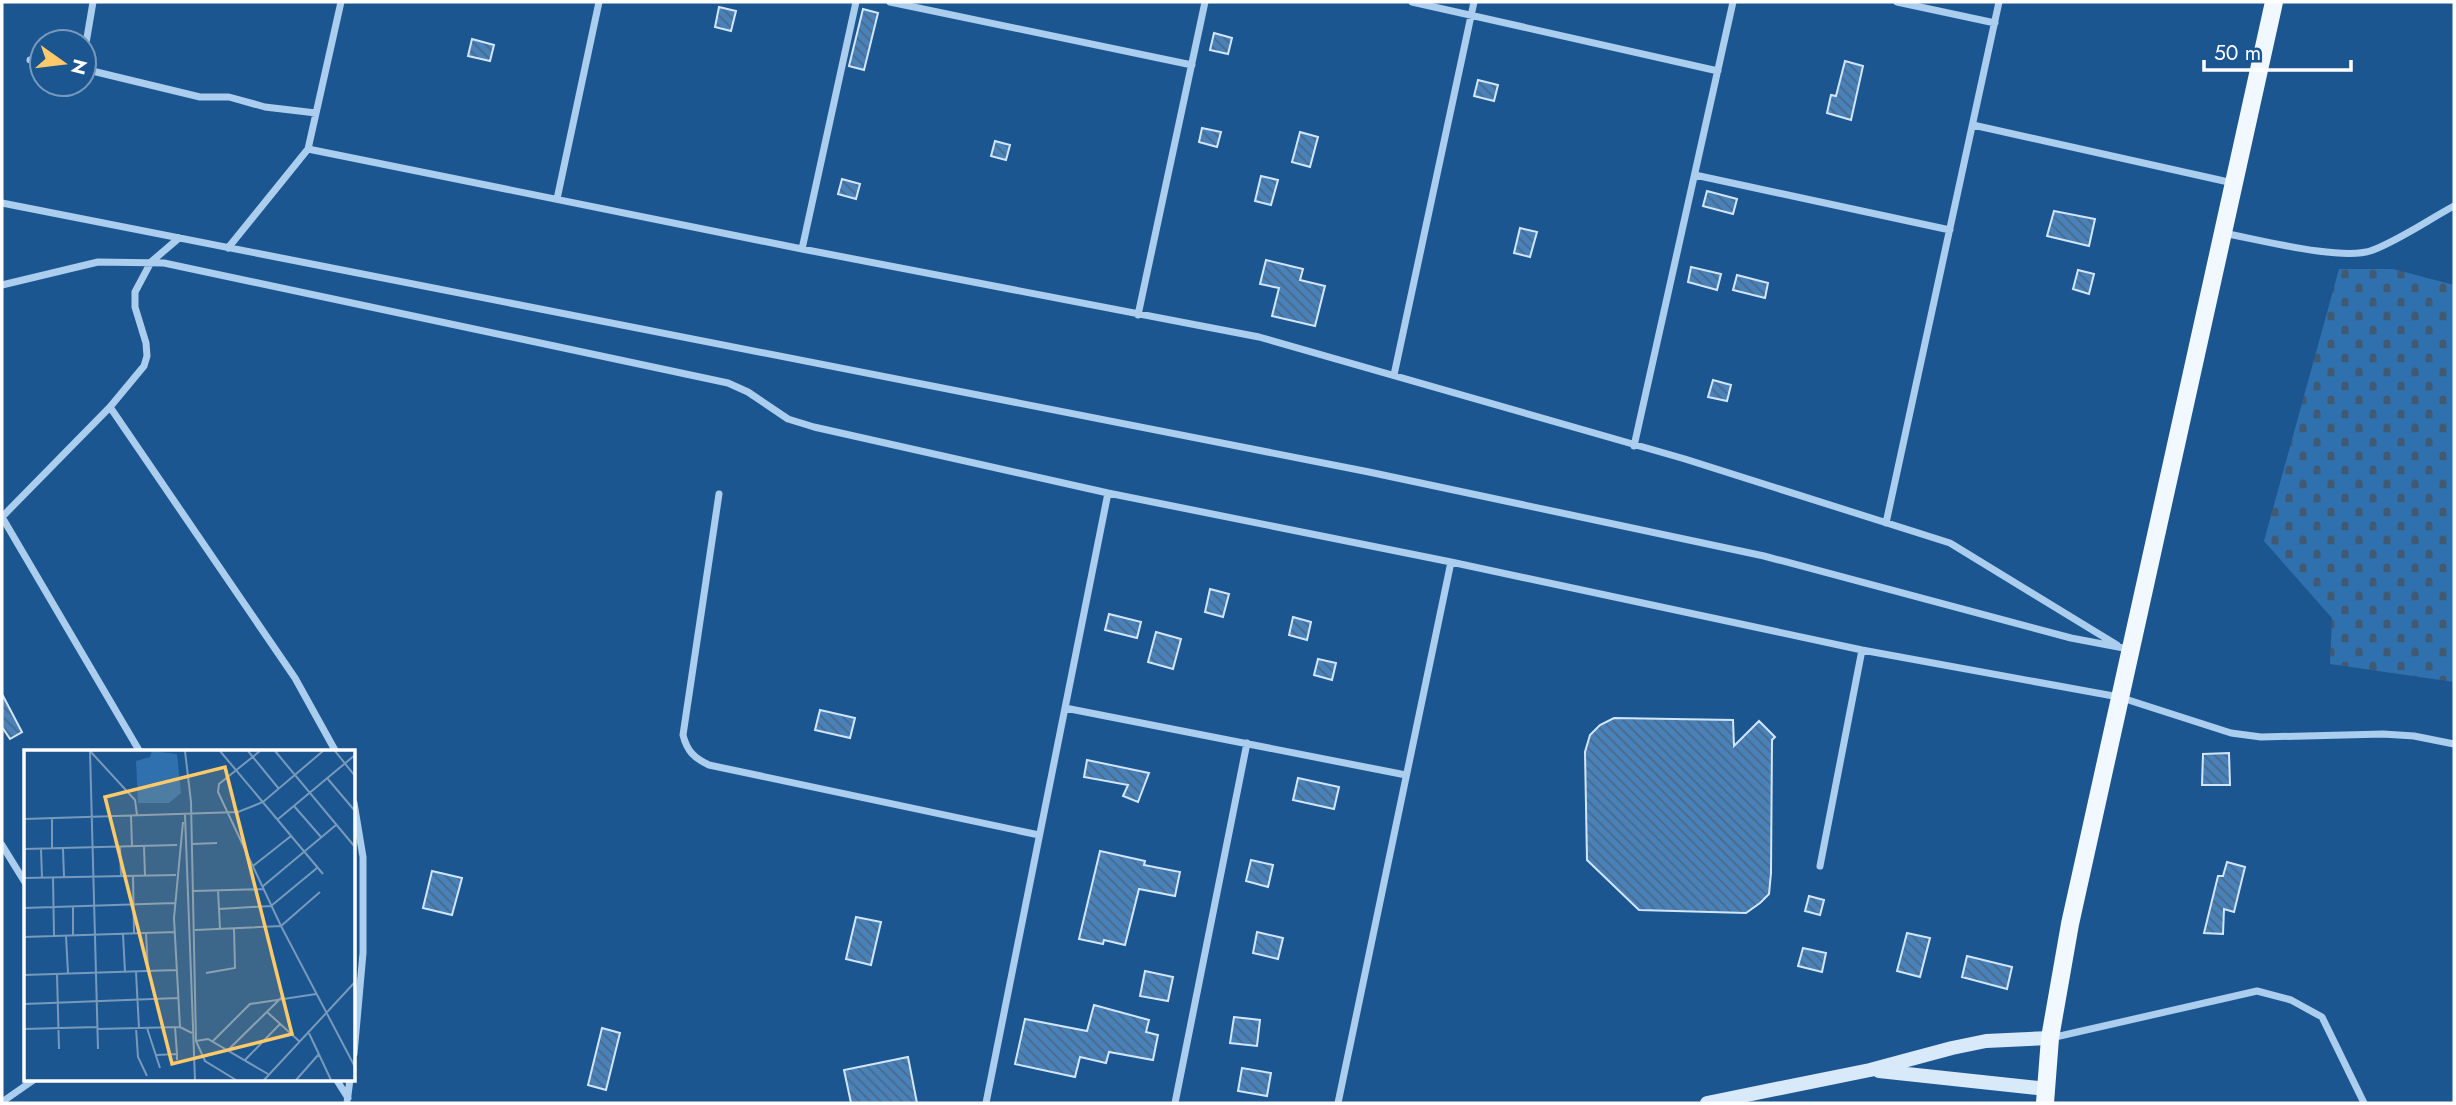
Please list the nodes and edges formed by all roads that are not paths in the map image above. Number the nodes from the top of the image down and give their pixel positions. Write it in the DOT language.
graph roads {
  1 [pos="93,2"];
  2 [pos="341,2"];
  3 [pos="599,2"];
  4 [pos="856,2"];
  5 [pos="890,2"];
  6 [pos="1205,2"];
  7 [pos="1412,2"];
  8 [pos="1474,2"];
  9 [pos="1733,2"];
  10 [pos="1897,2"];
  11 [pos="1999,2"];
  12 [pos="2274,2"];
  13 [pos="1471,15"];
  14 [pos="1995,23"];
  15 [pos="89,28"];
  16 [pos="1192,65"];
  17 [pos="1718,71"];
  18 [pos="98,72"];
  19 [pos="316,113"];
  20 [pos="1973,125"];
  21 [pos="308,149"];
  22 [pos="1695,175"];
  23 [pos="2233,183"];
  24 [pos="557,200"];
  25 [pos="2,203"];
  26 [pos="2454,206"];
  27 [pos="1950,230"];
  28 [pos="2222,233"];
  29 [pos="179,238"];
  30 [pos="228,248"];
  31 [pos="802,249"];
  32 [pos="151,262"];
  33 [pos="2,285"];
  34 [pos="1138,315"];
  35 [pos="1394,375"];
  36 [pos="110,407"];
  37 [pos="1634,446"];
  38 [pos="1108,493"];
  39 [pos="719,494"];
  40 [pos="2,517"];
  41 [pos="1886,523"];
  42 [pos="1451,562"];
  43 [pos="2126,648"];
  44 [pos="1862,650"];
  45 [pos="2119,697"];
  46 [pos="1065,708"];
  47 [pos="1247,743"];
  48 [pos="2454,744"];
  49 [pos="139,750"];
  50 [pos="335,750"];
  51 [pos="1406,775"];
  52 [pos="355,809"];
  53 [pos="1040,835"];
  54 [pos="2,845"];
  55 [pos="1819,866"];
  56 [pos="24,881"];
  57 [pos="2050,1038"];
  58 [pos="355,1043"];
  59 [pos="1870,1070"];
  60 [pos="34,1080"];
  61 [pos="338,1080"];
  62 [pos="350,1080"];
  63 [pos="2046,1096"];
  64 [pos="348,1100"];
  65 [pos="2,1102"];
  66 [pos="986,1103"];
  67 [pos="1175,1103"];
  68 [pos="1338,1103"];
  69 [pos="1707,1103"];
  70 [pos="2364,1103"];
  1 -- 15 [label="street"];
  2 -- 19 [label="street"];
  3 -- 24 [label="street"];
  4 -- 31 [label="street"];
  5 -- 16 [label="street"];
  6 -- 16 [label="street"];
  7 -- 13 [label="street"];
  8 -- 13 [label="street"];
  9 -- 17 [label="street"];
  10 -- 14 [label="street"];
  11 -- 14 [label="street"];
  12 -- 23 [label="main road"];
  13 -- 17 [label="street"];
  13 -- 35 [label="street"];
  14 -- 20 [label="street"];
  16 -- 34 [label="street"];
  17 -- 22 [label="street"];
  18 -- 19 [label="street"];
  19 -- 21 [label="street"];
  20 -- 23 [label="street"];
  20 -- 27 [label="street"];
  21 -- 24 [label="street"];
  21 -- 30 [label="street"];
  22 -- 27 [label="street"];
  22 -- 37 [label="street"];
  23 -- 28 [label="main road"];
  24 -- 31 [label="street"];
  25 -- 29 [label="street"];
  26 -- 28 [label="street"];
  27 -- 41 [label="street"];
  28 -- 43 [label="main road"];
  29 -- 30 [label="street"];
  29 -- 32 [label="street"];
  30 -- 43 [label="street"];
  31 -- 34 [label="street"];
  32 -- 33 [label="street"];
  32 -- 36 [label="street"];
  32 -- 38 [label="street"];
  34 -- 35 [label="street"];
  35 -- 37 [label="street"];
  36 -- 40 [label="street"];
  36 -- 50 [label="street"];
  37 -- 41 [label="street"];
  38 -- 42 [label="street"];
  38 -- 46 [label="street"];
  39 -- 53 [label="street"];
  40 -- 49 [label="street"];
  41 -- 43 [label="street"];
  42 -- 44 [label="street"];
  42 -- 51 [label="street"];
  43 -- 45 [label="main road"];
  44 -- 45 [label="street"];
  44 -- 55 [label="street"];
  45 -- 48 [label="street"];
  45 -- 57 [label="main road"];
  46 -- 47 [label="street"];
  46 -- 53 [label="street"];
  47 -- 51 [label="street"];
  47 -- 67 [label="street"];
  51 -- 68 [label="street"];
  52 -- 58 [label="street"];
  53 -- 66 [label="street"];
  54 -- 56 [label="street"];
  57 -- 59 [label="street"];
  57 -- 63 [label="main road"];
  57 -- 70 [label="street"];
  59 -- 63 [label="street"];
  59 -- 69 [label="street"];
  60 -- 65 [label="street"];
  61 -- 64 [label="street"];
  62 -- 64 [label="street"];
}
